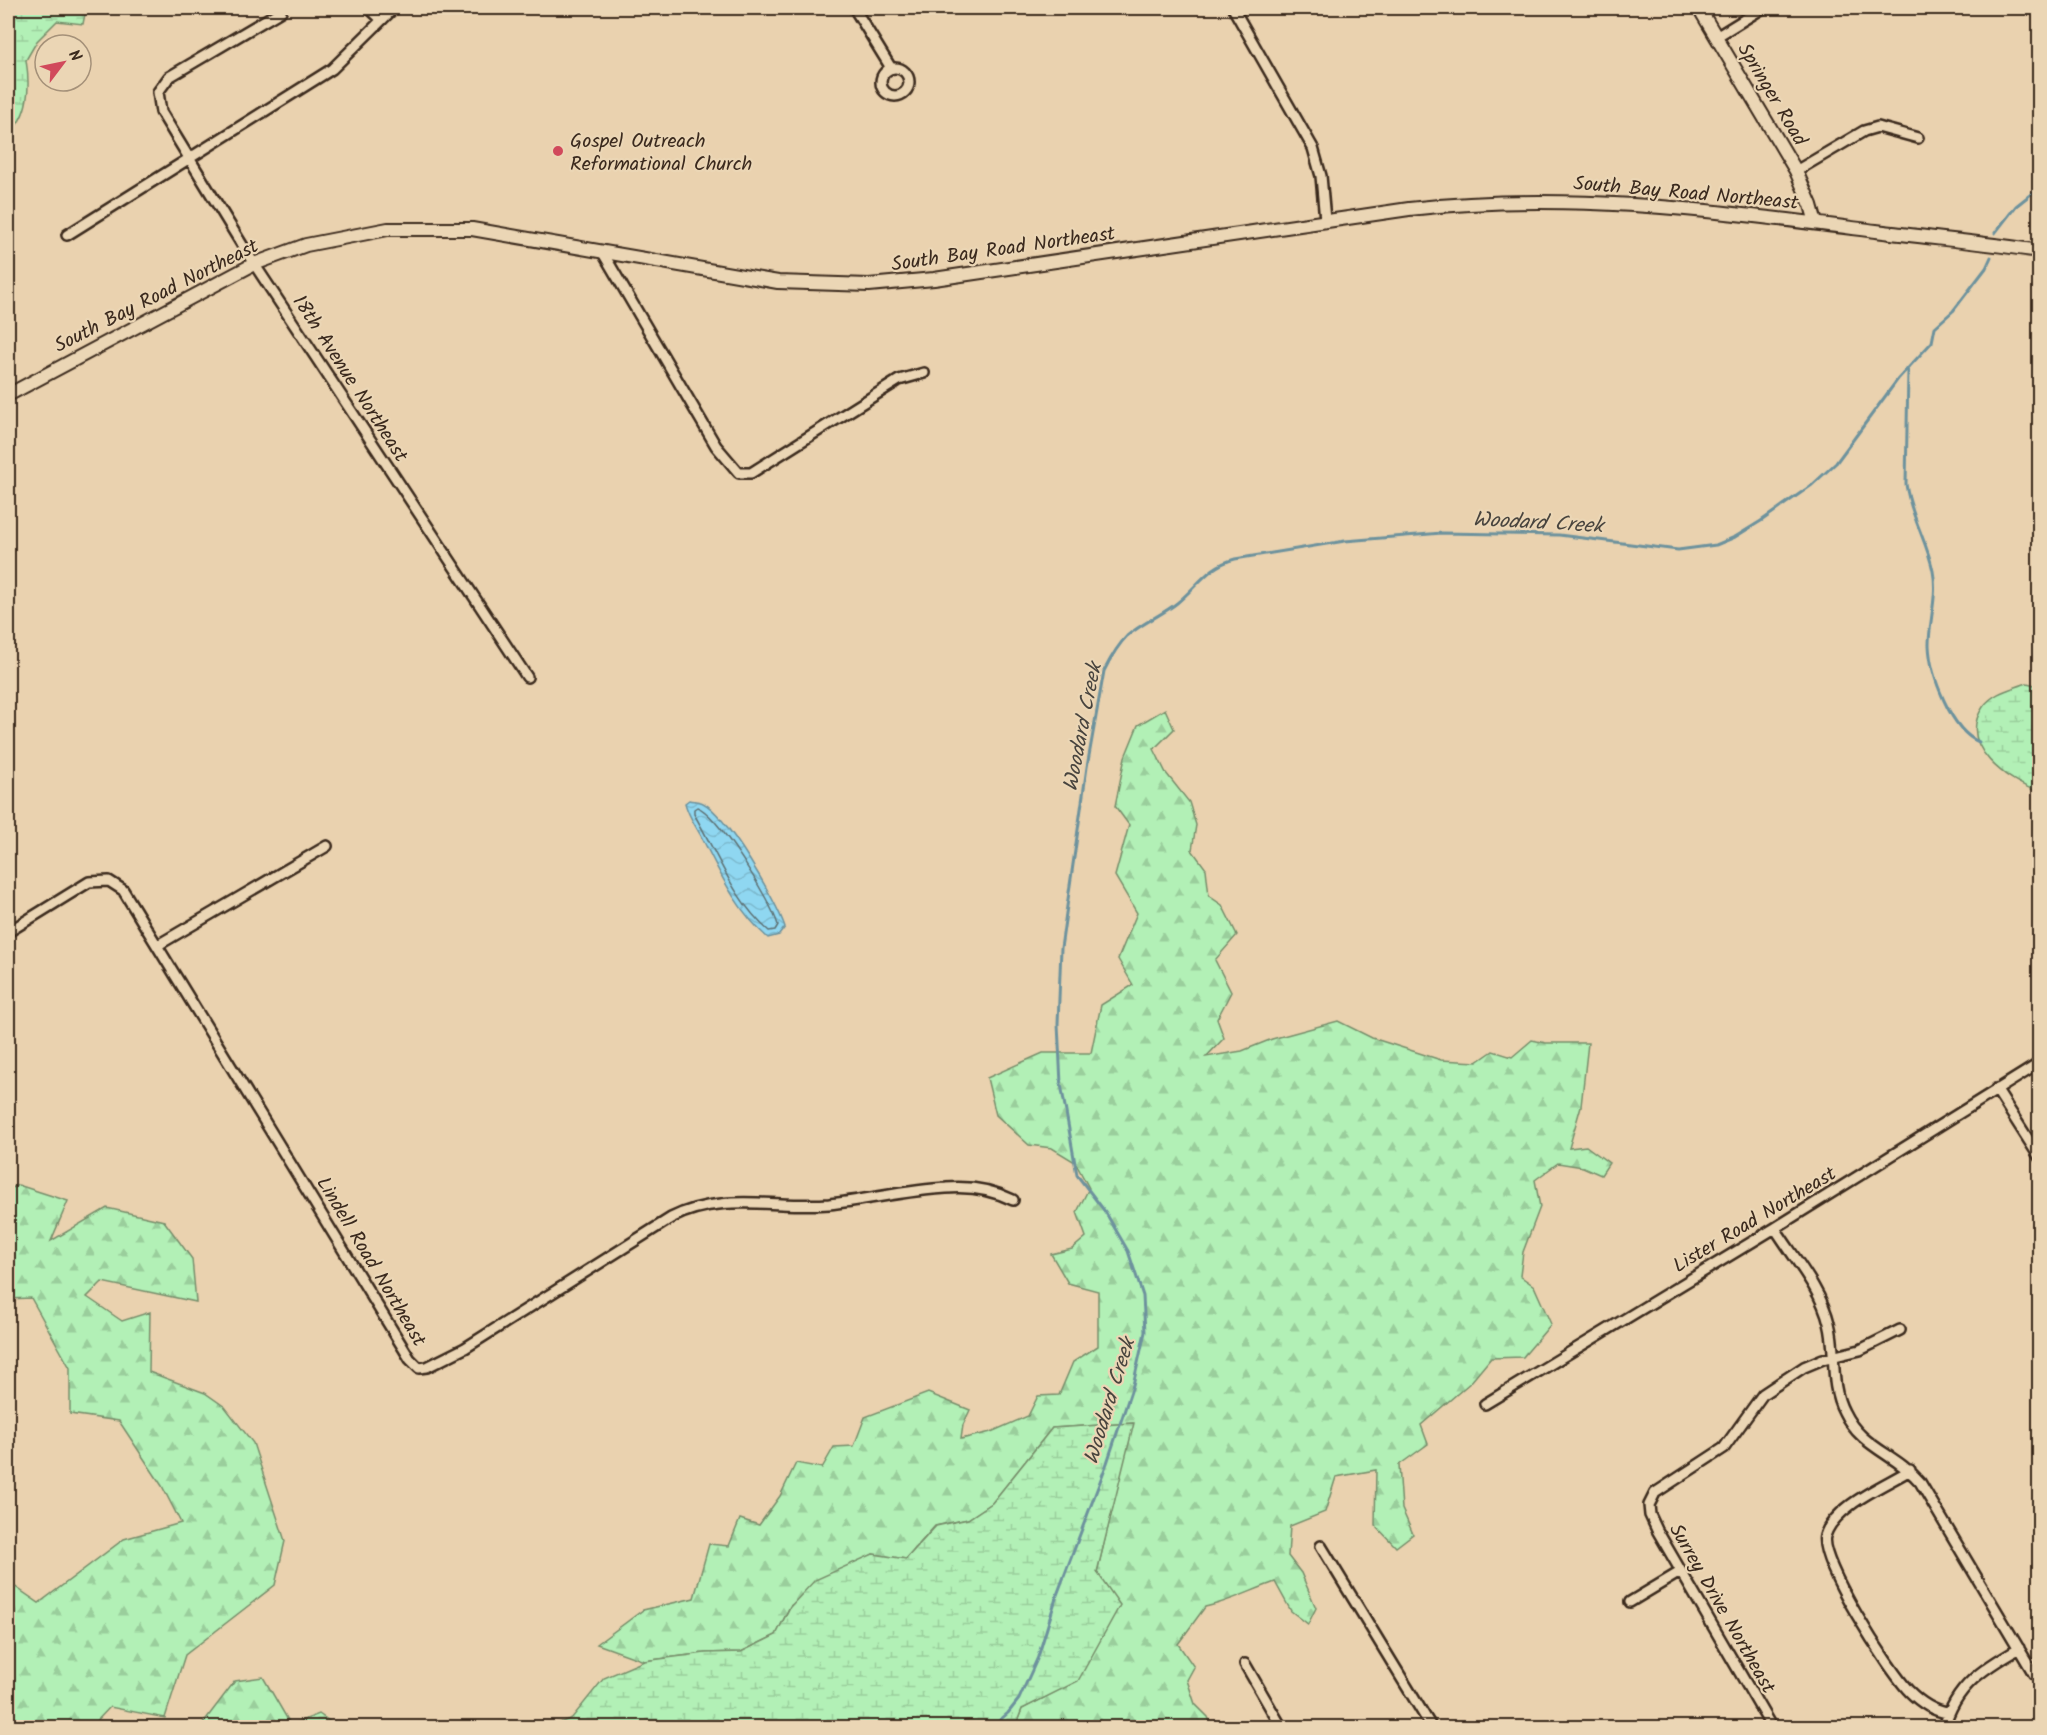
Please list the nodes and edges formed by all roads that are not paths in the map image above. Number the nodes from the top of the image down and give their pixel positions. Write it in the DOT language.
graph roads {
  1 [pos="369,8"];
  2 [pos="394,8"];
  3 [pos="854,8"];
  4 [pos="1233,8"];
  5 [pos="1699,8"];
  6 [pos="1763,8"];
  7 [pos="281,11"];
  8 [pos="382,20"];
  9 [pos="1716,37"];
  10 [pos="891,68"];
  11 [pos="1918,138"];
  12 [pos="189,159"];
  13 [pos="1796,171"];
  14 [pos="1325,220"];
  15 [pos="1816,223"];
  16 [pos="67,235"];
  17 [pos="2040,251"];
  18 [pos="603,253"];
  19 [pos="254,264"];
  20 [pos="924,373"];
  21 [pos="8,396"];
  22 [pos="527,677"];
  23 [pos="327,846"];
  24 [pos="8,932"];
  25 [pos="158,945"];
  26 [pos="2040,1063"];
  27 [pos="1996,1089"];
  28 [pos="2040,1158"];
  29 [pos="1013,1200"];
  30 [pos="1775,1228"];
  31 [pos="1900,1329"];
  32 [pos="1833,1357"];
  33 [pos="1485,1404"];
  34 [pos="1910,1470"];
  35 [pos="1321,1546"];
  36 [pos="1680,1572"];
  37 [pos="1630,1602"];
  38 [pos="2019,1648"];
  39 [pos="1245,1664"];
  40 [pos="2034,1674"];
  41 [pos="1948,1713"];
  42 [pos="1282,1728"];
  43 [pos="1432,1728"];
  44 [pos="1772,1728"];
  45 [pos="1944,1728"];
  1 -- 8 [label="street"];
  2 -- 8 [label="street"];
  3 -- 10 [label="street"];
  4 -- 14 [label="street"];
  5 -- 9 [label="street, Springer Road"];
  6 -- 9 [label="street"];
  7 -- 12 [label="street, 18th Avenue Northeast"];
  8 -- 12 [label="street"];
  9 -- 13 [label="street, Springer Road"];
  11 -- 13 [label="street"];
  12 -- 16 [label="street"];
  12 -- 19 [label="street, 18th Avenue Northeast"];
  13 -- 15 [label="street, Springer Road"];
  14 -- 15 [label="street, South Bay Road Northeast"];
  14 -- 18 [label="street, South Bay Road Northeast"];
  15 -- 17 [label="street, South Bay Road Northeast"];
  18 -- 19 [label="street, South Bay Road Northeast"];
  18 -- 20 [label="street"];
  19 -- 21 [label="street, South Bay Road Northeast"];
  19 -- 22 [label="street, 18th Avenue Northeast"];
  23 -- 25 [label="street"];
  24 -- 25 [label="street, Lindell Road Northeast"];
  25 -- 29 [label="street, Lindell Road Northeast"];
  26 -- 27 [label="street, Lister Road Northeast"];
  27 -- 28 [label="street"];
  27 -- 30 [label="street, Lister Road Northeast"];
  30 -- 32 [label="street"];
  30 -- 33 [label="street, Lister Road Northeast"];
  31 -- 32 [label="street"];
  32 -- 34 [label="street"];
  32 -- 36 [label="street, Surrey Drive Northeast"];
  34 -- 38 [label="street"];
  34 -- 41 [label="street"];
  35 -- 43 [label="street"];
  36 -- 37 [label="street"];
  36 -- 44 [label="street, Surrey Drive Northeast"];
  38 -- 40 [label="street"];
  38 -- 41 [label="street"];
  39 -- 42 [label="street"];
  41 -- 45 [label="street"];
}
